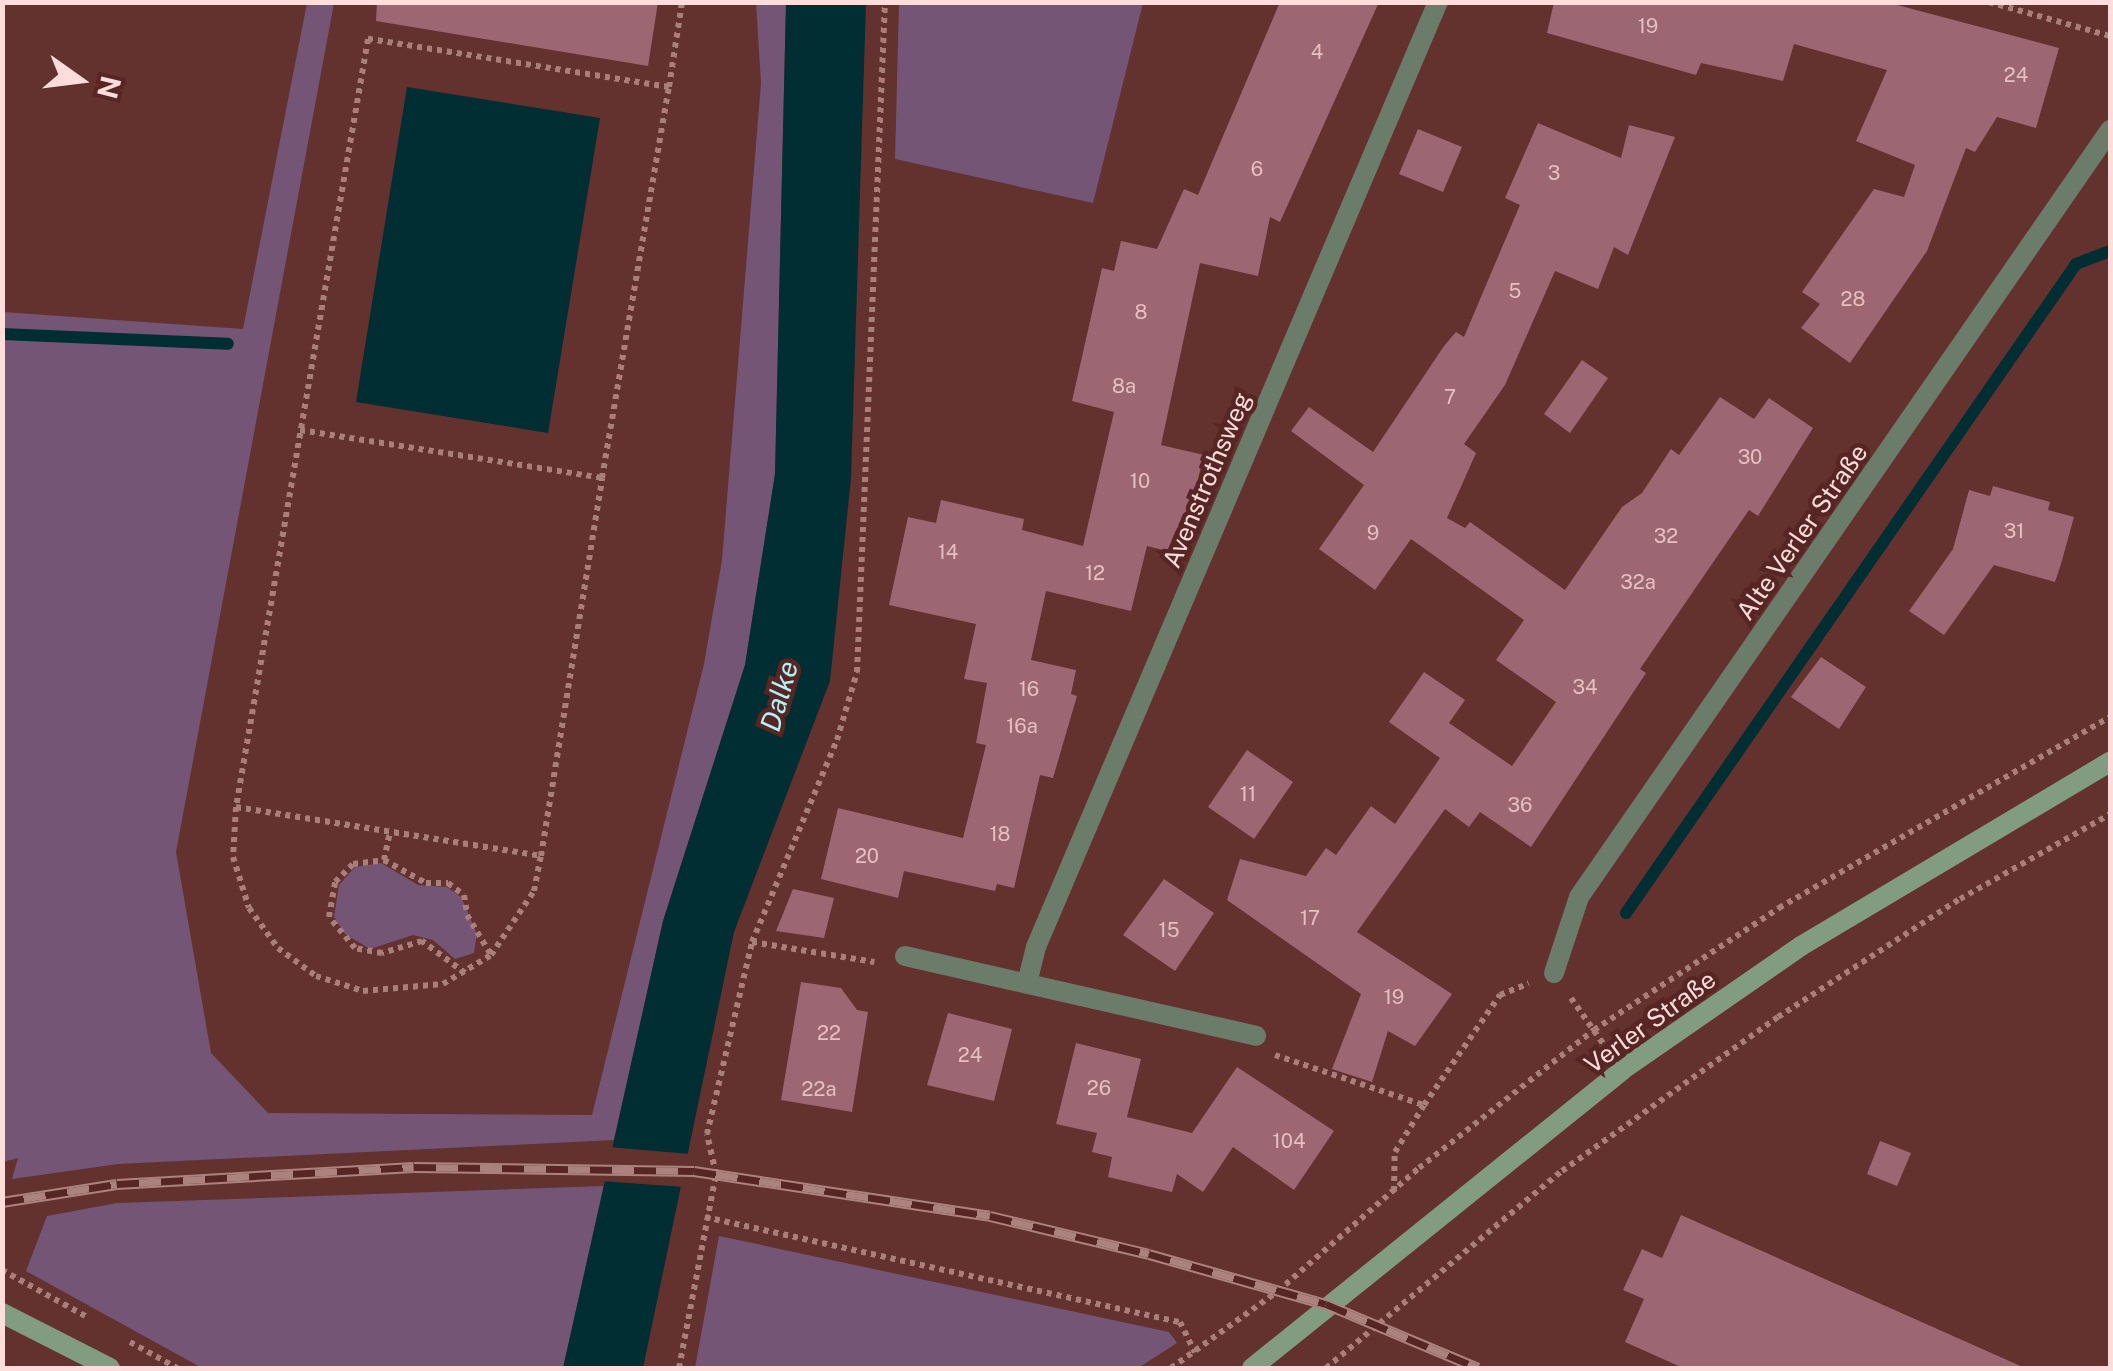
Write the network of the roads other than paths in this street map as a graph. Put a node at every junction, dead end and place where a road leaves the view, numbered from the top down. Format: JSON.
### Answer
{"nodes":[{"id":1,"x":1438,"y":2,"type":"edge"},
{"id":2,"x":2110,"y":130,"type":"edge"},
{"id":3,"x":2110,"y":762,"type":"edge"},
{"id":4,"x":905,"y":956,"type":"road end"},
{"id":5,"x":1554,"y":973,"type":"road end"},
{"id":6,"x":1028,"y":979,"type":"junction"},
{"id":7,"x":1256,"y":1036,"type":"road end"},
{"id":8,"x":2,"y":1313,"type":"edge"},
{"id":9,"x":110,"y":1368,"type":"edge"},
{"id":10,"x":1252,"y":1368,"type":"edge"}],
"edges":[{"from":1,"to":6,"type":"street","name":"Avenstrothsweg"},
{"from":2,"to":5,"type":"street","name":"Alte Verler Straße"},
{"from":3,"to":10,"type":"main road","name":"Verler Straße"},
{"from":4,"to":6,"type":"street"},
{"from":6,"to":7,"type":"street"},
{"from":8,"to":9,"type":"main road"}]}
